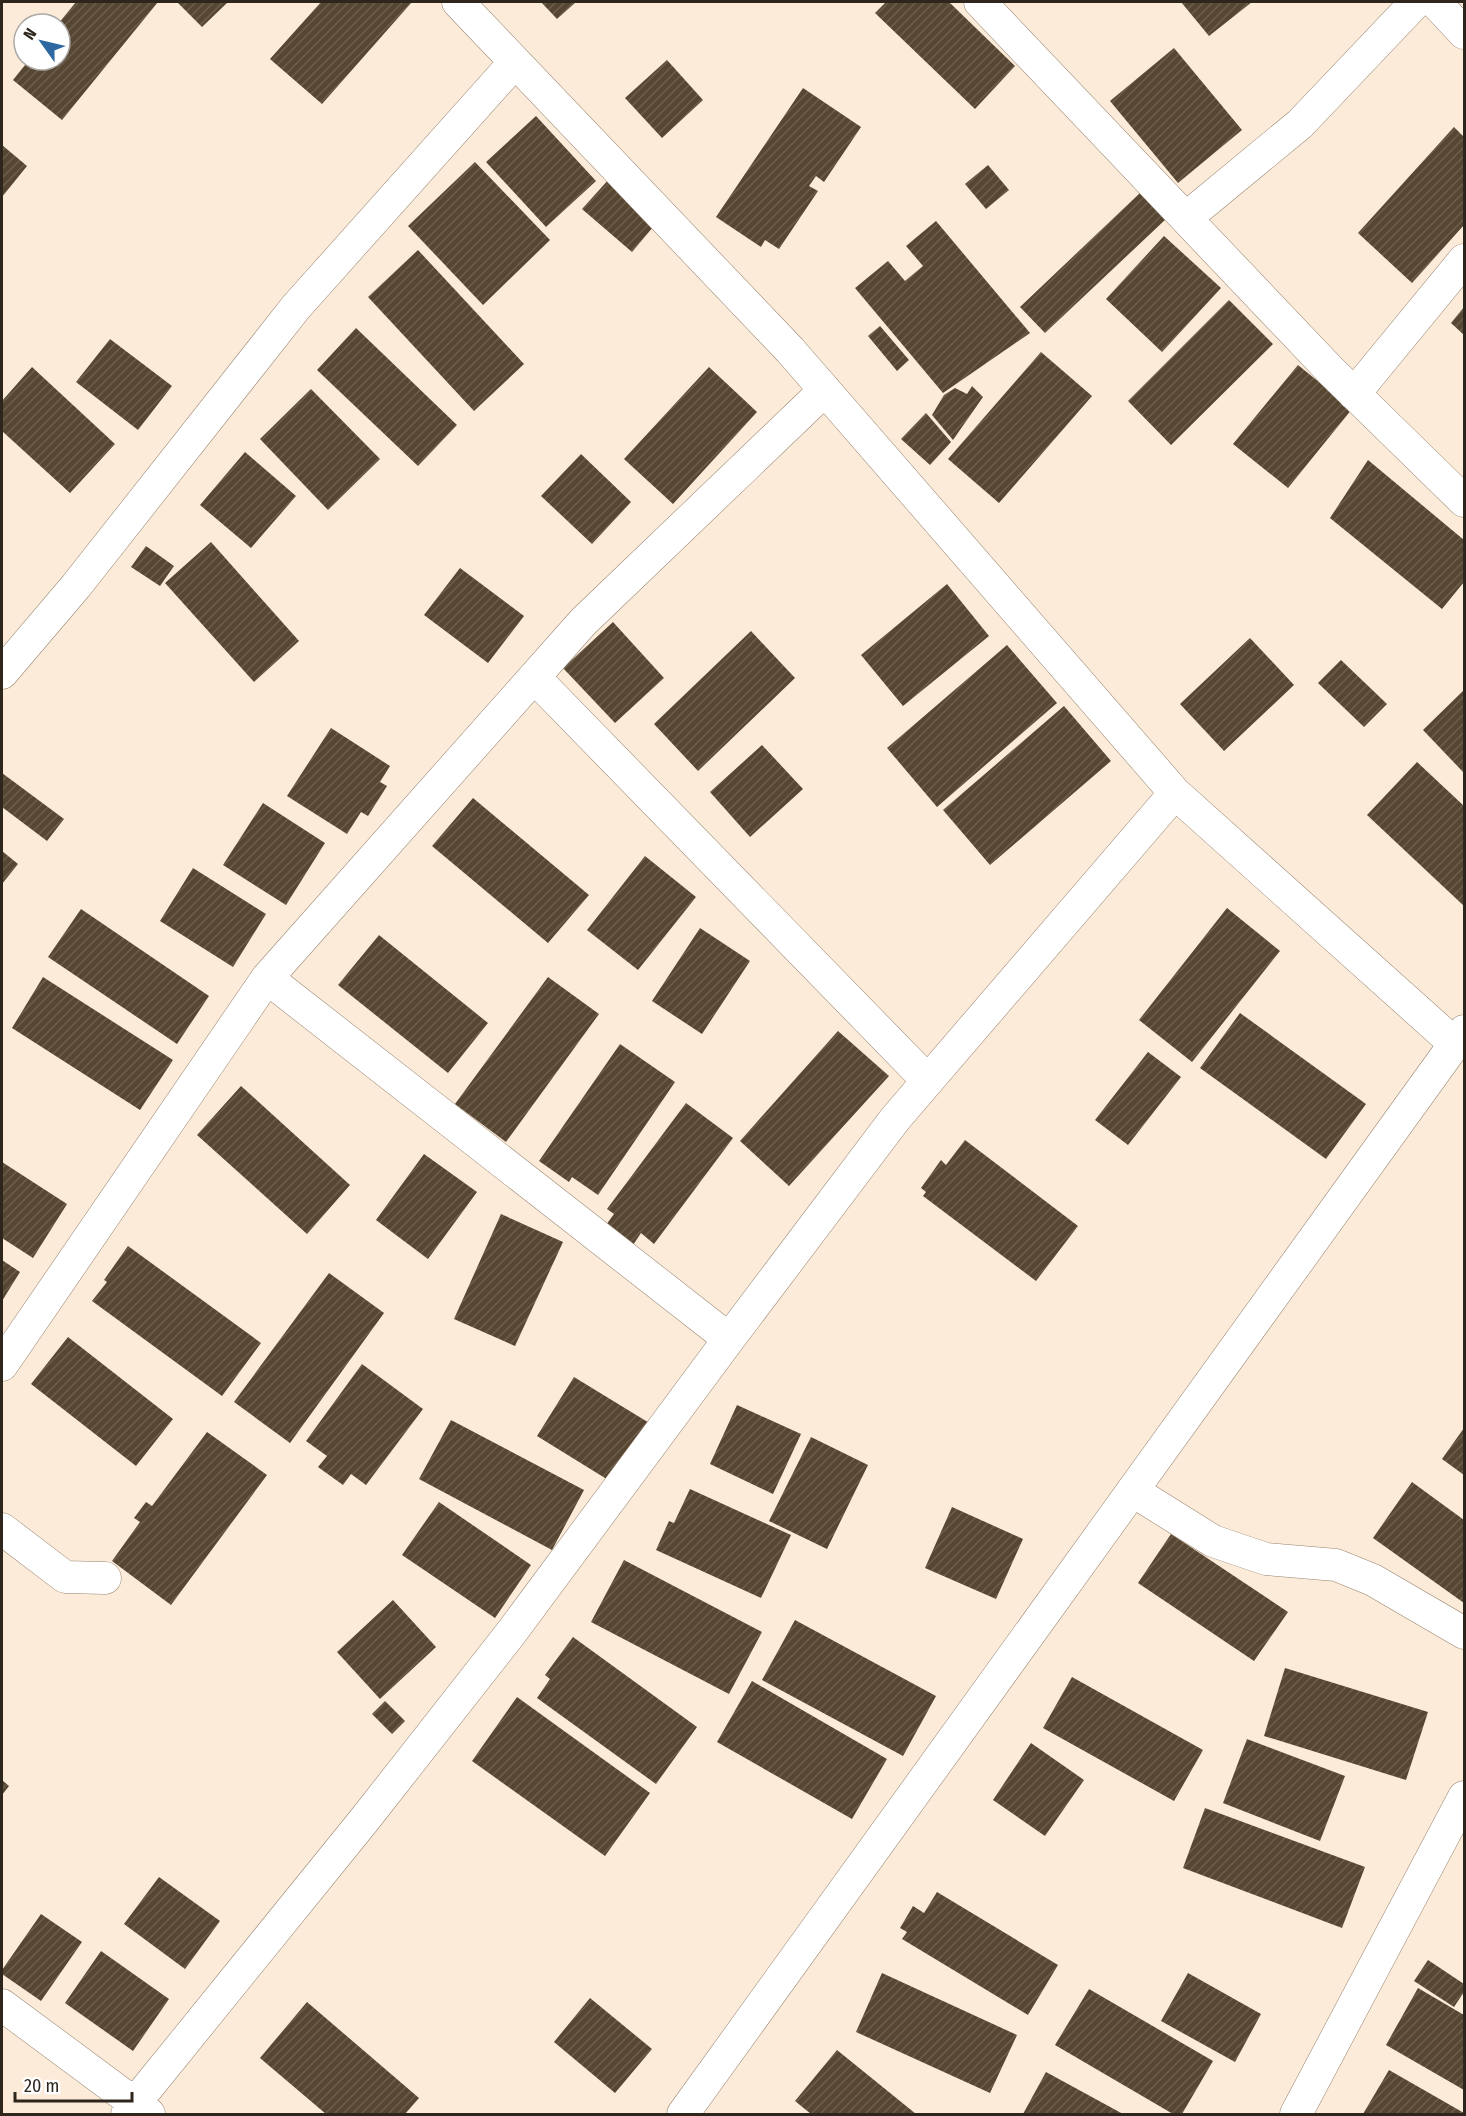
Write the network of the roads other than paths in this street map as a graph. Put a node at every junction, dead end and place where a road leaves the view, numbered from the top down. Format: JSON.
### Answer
{"nodes":[{"id":1,"x":458,"y":2,"type":"edge"},
{"id":2,"x":980,"y":2,"type":"edge"},
{"id":3,"x":1416,"y":2,"type":"edge"},
{"id":4,"x":1435,"y":2,"type":"edge"},
{"id":5,"x":1464,"y":33,"type":"edge"},
{"id":6,"x":515,"y":62,"type":"junction"},
{"id":7,"x":1186,"y":218,"type":"junction"},
{"id":8,"x":1464,"y":260,"type":"edge"},
{"id":9,"x":825,"y":390,"type":"junction"},
{"id":10,"x":1354,"y":394,"type":"junction"},
{"id":11,"x":1464,"y":501,"type":"edge"},
{"id":12,"x":2,"y":673,"type":"edge"},
{"id":13,"x":534,"y":677,"type":"junction"},
{"id":14,"x":1175,"y":793,"type":"junction"},
{"id":15,"x":267,"y":978,"type":"junction"},
{"id":16,"x":1460,"y":1037,"type":"edge"},
{"id":17,"x":928,"y":1080,"type":"junction"},
{"id":18,"x":729,"y":1339,"type":"junction"},
{"id":19,"x":2,"y":1365,"type":"edge"},
{"id":20,"x":1133,"y":1491,"type":"junction"},
{"id":21,"x":2,"y":1528,"type":"edge"},
{"id":22,"x":105,"y":1578,"type":"dead end"},
{"id":23,"x":1464,"y":1633,"type":"edge"},
{"id":24,"x":1464,"y":1797,"type":"edge"},
{"id":25,"x":2,"y":2006,"type":"edge"},
{"id":26,"x":137,"y":2111,"type":"edge"},
{"id":27,"x":683,"y":2115,"type":"edge"},
{"id":28,"x":1296,"y":2115,"type":"edge"}],
"edges":[{"from":1,"to":6,"type":"street"},
{"from":2,"to":7,"type":"street"},
{"from":3,"to":7,"type":"street"},
{"from":4,"to":5,"type":"street"},
{"from":6,"to":9,"type":"street"},
{"from":6,"to":12,"type":"street"},
{"from":7,"to":10,"type":"street"},
{"from":8,"to":10,"type":"street"},
{"from":9,"to":13,"type":"street"},
{"from":9,"to":14,"type":"street"},
{"from":10,"to":11,"type":"street"},
{"from":13,"to":15,"type":"street"},
{"from":13,"to":17,"type":"street"},
{"from":14,"to":16,"type":"street"},
{"from":14,"to":17,"type":"street"},
{"from":15,"to":18,"type":"street"},
{"from":15,"to":19,"type":"street"},
{"from":16,"to":20,"type":"street"},
{"from":17,"to":18,"type":"street"},
{"from":18,"to":26,"type":"street"},
{"from":20,"to":23,"type":"street"},
{"from":20,"to":27,"type":"street"},
{"from":21,"to":22,"type":"street"},
{"from":24,"to":28,"type":"street"},
{"from":25,"to":26,"type":"street"}]}
